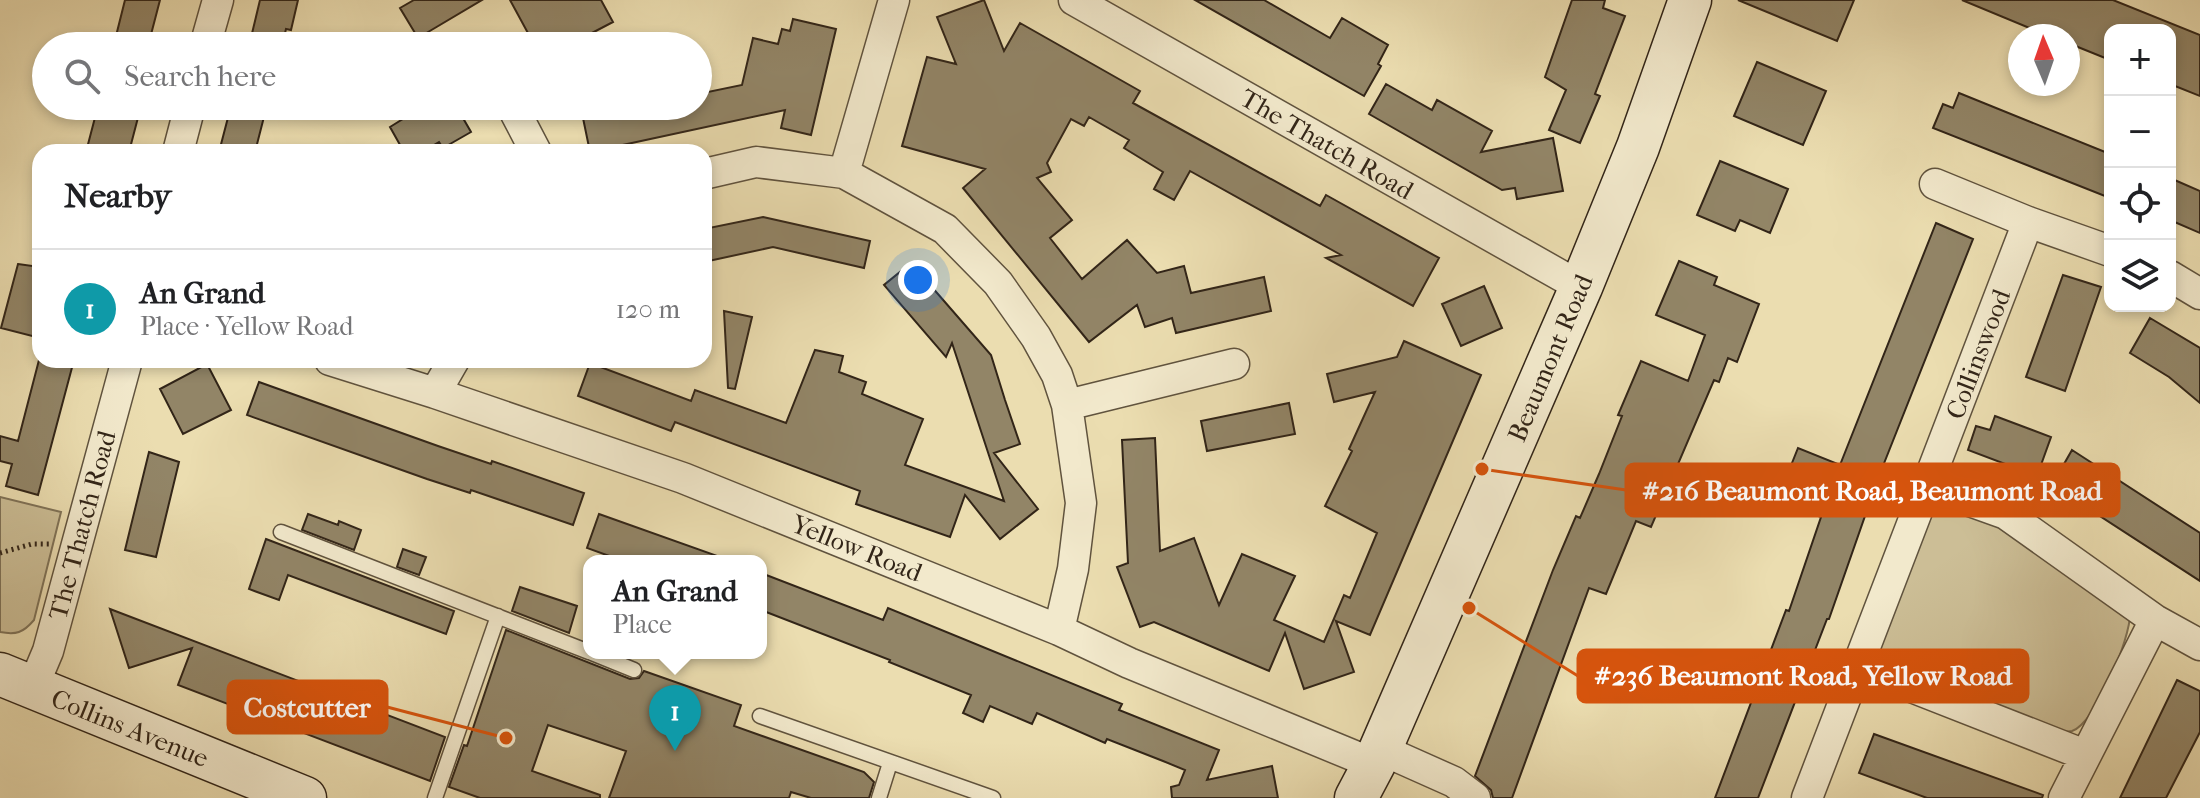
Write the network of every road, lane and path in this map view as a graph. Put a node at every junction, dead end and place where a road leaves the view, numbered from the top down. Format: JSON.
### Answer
{"nodes":[{"id":1,"x":218,"y":0,"type":"edge"},
{"id":2,"x":894,"y":0,"type":"edge"},
{"id":3,"x":1074,"y":0,"type":"edge"},
{"id":4,"x":1690,"y":0,"type":"edge"},
{"id":5,"x":209,"y":32,"type":"edge"},
{"id":6,"x":186,"y":120,"type":"edge"},
{"id":7,"x":519,"y":120,"type":"edge"},
{"id":8,"x":180,"y":144,"type":"edge"},
{"id":9,"x":532,"y":144,"type":"edge"},
{"id":10,"x":712,"y":172,"type":"edge"},
{"id":11,"x":844,"y":173,"type":"junction"},
{"id":12,"x":1935,"y":184,"type":"dead end"},
{"id":13,"x":2028,"y":222,"type":"junction"},
{"id":14,"x":2104,"y":249,"type":"edge"},
{"id":15,"x":2176,"y":280,"type":"edge"},
{"id":16,"x":1581,"y":287,"type":"junction"},
{"id":17,"x":2200,"y":294,"type":"edge"},
{"id":18,"x":1234,"y":364,"type":"dead end"},
{"id":19,"x":125,"y":368,"type":"edge"},
{"id":20,"x":355,"y":368,"type":"edge"},
{"id":21,"x":449,"y":368,"type":"edge"},
{"id":22,"x":435,"y":393,"type":"junction"},
{"id":23,"x":1067,"y":405,"type":"junction"},
{"id":24,"x":1928,"y":486,"type":"junction"},
{"id":25,"x":281,"y":532,"type":"dead end"},
{"id":26,"x":59,"y":544,"type":"dead end"},
{"id":27,"x":0,"y":553,"type":"edge"},
{"id":28,"x":498,"y":616,"type":"junction"},
{"id":29,"x":2155,"y":620,"type":"junction"},
{"id":30,"x":1059,"y":630,"type":"junction"},
{"id":31,"x":2200,"y":645,"type":"edge"},
{"id":32,"x":583,"y":649,"type":"edge"},
{"id":33,"x":607,"y":659,"type":"edge"},
{"id":34,"x":1858,"y":666,"type":"junction"},
{"id":35,"x":634,"y":670,"type":"dead end"},
{"id":36,"x":16,"y":682,"type":"edge"},
{"id":37,"x":760,"y":716,"type":"dead end"},
{"id":38,"x":2085,"y":755,"type":"junction"},
{"id":39,"x":890,"y":763,"type":"junction"},
{"id":40,"x":1370,"y":770,"type":"edge"},
{"id":41,"x":305,"y":798,"type":"edge"},
{"id":42,"x":435,"y":798,"type":"edge"},
{"id":43,"x":879,"y":798,"type":"edge"},
{"id":44,"x":993,"y":798,"type":"edge"},
{"id":45,"x":1475,"y":798,"type":"edge"},
{"id":46,"x":1807,"y":798,"type":"edge"},
{"id":47,"x":2064,"y":798,"type":"edge"}],
"edges":[{"from":1,"to":5,"type":"street"},
{"from":2,"to":11,"type":"street"},
{"from":3,"to":16,"type":"street","name":"The Thatch Road"},
{"from":4,"to":16,"type":"street","name":"Beaumont Road"},
{"from":6,"to":8,"type":"street"},
{"from":7,"to":9,"type":"street"},
{"from":10,"to":11,"type":"street"},
{"from":11,"to":23,"type":"street"},
{"from":12,"to":13,"type":"street"},
{"from":13,"to":14,"type":"street"},
{"from":13,"to":24,"type":"street","name":"Collinswood"},
{"from":15,"to":17,"type":"street"},
{"from":16,"to":40,"type":"street","name":"Beaumont Road"},
{"from":18,"to":23,"type":"street"},
{"from":19,"to":36,"type":"street","name":"The Thatch Road"},
{"from":20,"to":22,"type":"street","name":"Yellow Road"},
{"from":21,"to":22,"type":"street"},
{"from":22,"to":30,"type":"street","name":"Yellow Road"},
{"from":23,"to":30,"type":"street"},
{"from":24,"to":29,"type":"street"},
{"from":24,"to":34,"type":"street","name":"Collinswood"},
{"from":25,"to":28,"type":"lane"},
{"from":26,"to":27,"type":"path"},
{"from":28,"to":32,"type":"lane"},
{"from":28,"to":42,"type":"lane"},
{"from":29,"to":31,"type":"street"},
{"from":29,"to":38,"type":"street"},
{"from":30,"to":40,"type":"street","name":"Yellow Road"},
{"from":33,"to":35,"type":"lane"},
{"from":34,"to":38,"type":"street"},
{"from":34,"to":46,"type":"street","name":"Collinswood"},
{"from":36,"to":41,"type":"street","name":"Collins Avenue"},
{"from":37,"to":39,"type":"lane"},
{"from":38,"to":47,"type":"street"},
{"from":39,"to":43,"type":"lane"},
{"from":39,"to":44,"type":"lane"},
{"from":40,"to":45,"type":"street","name":"Yellow Road"}]}
